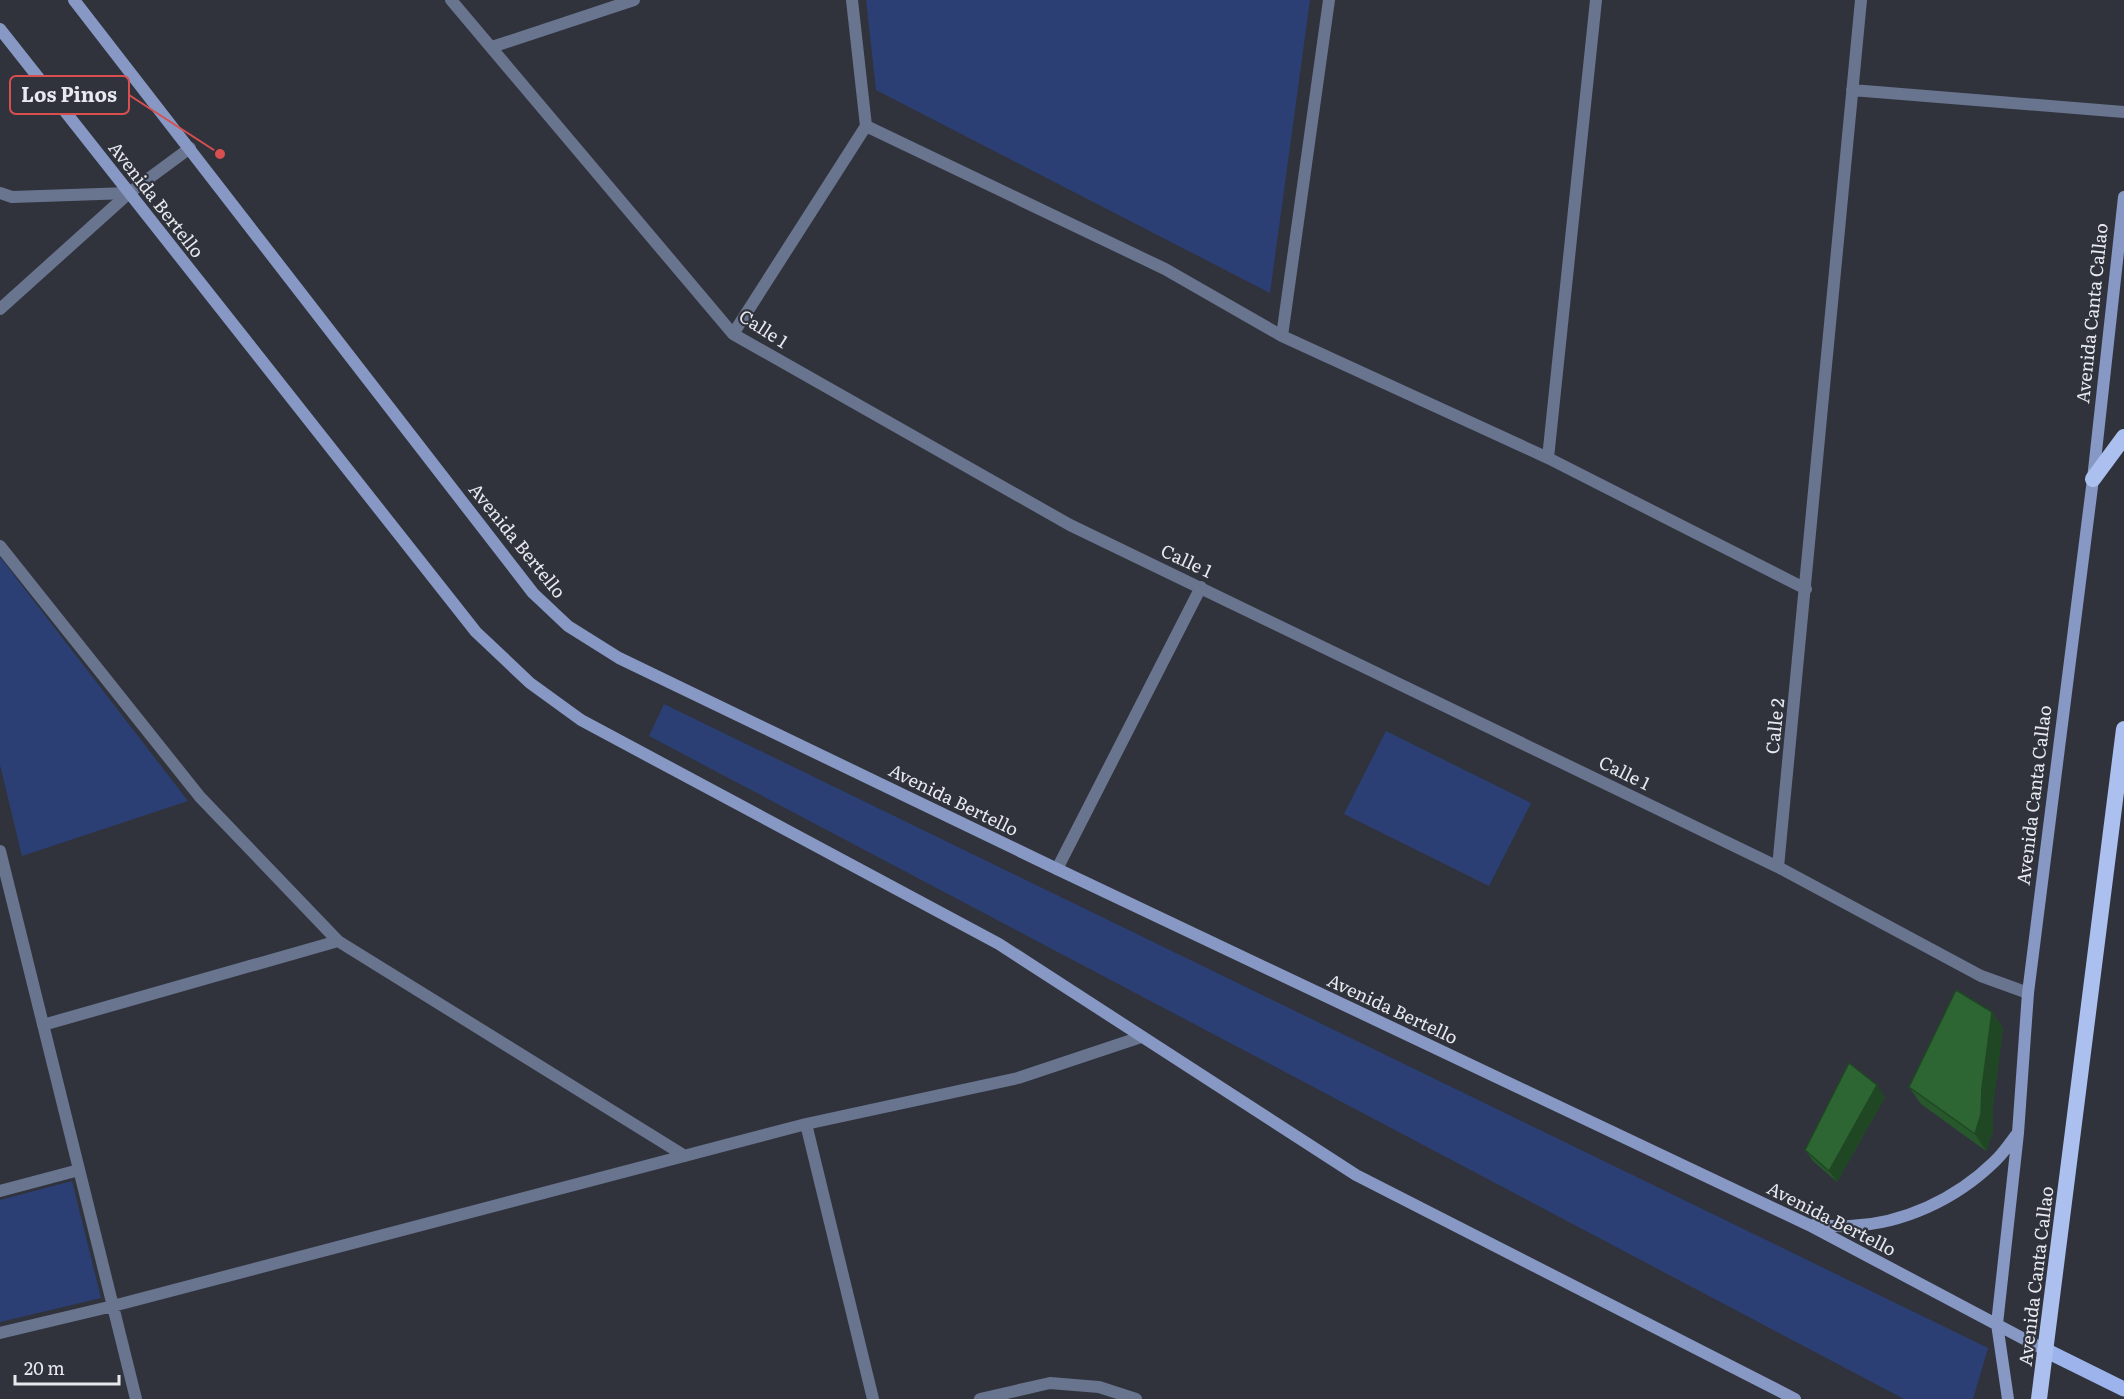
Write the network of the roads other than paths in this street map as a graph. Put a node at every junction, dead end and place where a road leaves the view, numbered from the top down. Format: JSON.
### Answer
{"nodes":[{"id":1,"x":74,"y":0,"type":"edge"},
{"id":2,"x":451,"y":0,"type":"edge"},
{"id":3,"x":634,"y":0,"type":"edge"},
{"id":4,"x":852,"y":0,"type":"edge"},
{"id":5,"x":1329,"y":0,"type":"edge"},
{"id":6,"x":1596,"y":0,"type":"edge"},
{"id":7,"x":1861,"y":0,"type":"edge"},
{"id":8,"x":0,"y":29,"type":"edge"},
{"id":9,"x":492,"y":47,"type":"junction"},
{"id":10,"x":1852,"y":90,"type":"junction"},
{"id":11,"x":2124,"y":112,"type":"edge"},
{"id":12,"x":866,"y":126,"type":"junction"},
{"id":13,"x":189,"y":148,"type":"junction"},
{"id":14,"x":0,"y":192,"type":"edge"},
{"id":15,"x":129,"y":193,"type":"junction"},
{"id":16,"x":2124,"y":197,"type":"edge"},
{"id":17,"x":0,"y":309,"type":"edge"},
{"id":18,"x":733,"y":334,"type":"junction"},
{"id":19,"x":1282,"y":336,"type":"junction"},
{"id":20,"x":2124,"y":437,"type":"edge"},
{"id":21,"x":1548,"y":458,"type":"junction"},
{"id":22,"x":2093,"y":479,"type":"junction"},
{"id":23,"x":0,"y":546,"type":"edge"},
{"id":24,"x":1201,"y":587,"type":"junction"},
{"id":25,"x":1806,"y":589,"type":"junction"},
{"id":26,"x":2124,"y":729,"type":"edge"},
{"id":27,"x":0,"y":850,"type":"edge"},
{"id":28,"x":2,"y":866,"type":"edge"},
{"id":29,"x":1778,"y":867,"type":"junction"},
{"id":30,"x":1057,"y":869,"type":"junction"},
{"id":31,"x":338,"y":941,"type":"junction"},
{"id":32,"x":2028,"y":993,"type":"junction"},
{"id":33,"x":43,"y":1025,"type":"junction"},
{"id":34,"x":1141,"y":1037,"type":"junction"},
{"id":35,"x":806,"y":1124,"type":"junction"},
{"id":36,"x":2018,"y":1133,"type":"junction"},
{"id":37,"x":685,"y":1156,"type":"junction"},
{"id":38,"x":80,"y":1170,"type":"junction"},
{"id":39,"x":0,"y":1191,"type":"edge"},
{"id":40,"x":1809,"y":1225,"type":"junction"},
{"id":41,"x":113,"y":1306,"type":"junction"},
{"id":42,"x":1997,"y":1324,"type":"junction"},
{"id":43,"x":0,"y":1333,"type":"edge"},
{"id":44,"x":2045,"y":1350,"type":"junction"},
{"id":45,"x":2124,"y":1389,"type":"edge"},
{"id":46,"x":136,"y":1399,"type":"edge"},
{"id":47,"x":873,"y":1399,"type":"edge"},
{"id":48,"x":980,"y":1399,"type":"edge"},
{"id":49,"x":1136,"y":1399,"type":"edge"},
{"id":50,"x":1795,"y":1399,"type":"edge"},
{"id":51,"x":2008,"y":1399,"type":"edge"},
{"id":52,"x":2039,"y":1399,"type":"edge"}],
"edges":[{"from":1,"to":13,"type":"main road","name":"Avenida Bertello"},
{"from":2,"to":9,"type":"street","name":"Calle 1"},
{"from":3,"to":9,"type":"street"},
{"from":4,"to":12,"type":"street"},
{"from":5,"to":19,"type":"street"},
{"from":6,"to":21,"type":"street"},
{"from":7,"to":10,"type":"street","name":"Calle 2"},
{"from":8,"to":15,"type":"main road","name":"Avenida Bertello"},
{"from":9,"to":18,"type":"street","name":"Calle 1"},
{"from":10,"to":11,"type":"street"},
{"from":10,"to":25,"type":"street","name":"Calle 2"},
{"from":12,"to":18,"type":"street"},
{"from":12,"to":19,"type":"street"},
{"from":13,"to":15,"type":"street"},
{"from":13,"to":30,"type":"main road","name":"Avenida Bertello"},
{"from":14,"to":15,"type":"street"},
{"from":15,"to":17,"type":"street"},
{"from":15,"to":34,"type":"main road","name":"Avenida Bertello"},
{"from":16,"to":22,"type":"main road","name":"Avenida Canta Callao"},
{"from":18,"to":24,"type":"street","name":"Calle 1"},
{"from":19,"to":21,"type":"street"},
{"from":20,"to":22,"type":"highway"},
{"from":21,"to":25,"type":"street"},
{"from":22,"to":32,"type":"main road","name":"Avenida Canta Callao"},
{"from":23,"to":31,"type":"street"},
{"from":24,"to":29,"type":"street","name":"Calle 1"},
{"from":24,"to":30,"type":"street"},
{"from":25,"to":29,"type":"street","name":"Calle 2"},
{"from":26,"to":44,"type":"highway","name":"Avenida Canta Callao"},
{"from":27,"to":28,"type":"street"},
{"from":28,"to":33,"type":"street"},
{"from":29,"to":32,"type":"street","name":"Calle 1"},
{"from":30,"to":40,"type":"main road","name":"Avenida Bertello"},
{"from":31,"to":33,"type":"street"},
{"from":31,"to":37,"type":"street"},
{"from":32,"to":36,"type":"main road","name":"Avenida Canta Callao"},
{"from":33,"to":38,"type":"street"},
{"from":34,"to":35,"type":"street"},
{"from":34,"to":50,"type":"main road","name":"Avenida Bertello"},
{"from":35,"to":37,"type":"street"},
{"from":35,"to":47,"type":"street"},
{"from":36,"to":40,"type":"main road"},
{"from":36,"to":42,"type":"main road","name":"Avenida Canta Callao"},
{"from":37,"to":41,"type":"street"},
{"from":38,"to":39,"type":"street"},
{"from":38,"to":41,"type":"street"},
{"from":40,"to":42,"type":"main road","name":"Avenida Bertello"},
{"from":41,"to":43,"type":"street"},
{"from":41,"to":46,"type":"street"},
{"from":42,"to":44,"type":"main road","name":"Avenida Bertello"},
{"from":42,"to":51,"type":"main road","name":"Avenida Canta Callao"},
{"from":44,"to":45,"type":"main road"},
{"from":44,"to":52,"type":"highway","name":"Avenida Canta Callao"},
{"from":48,"to":49,"type":"street"}]}
